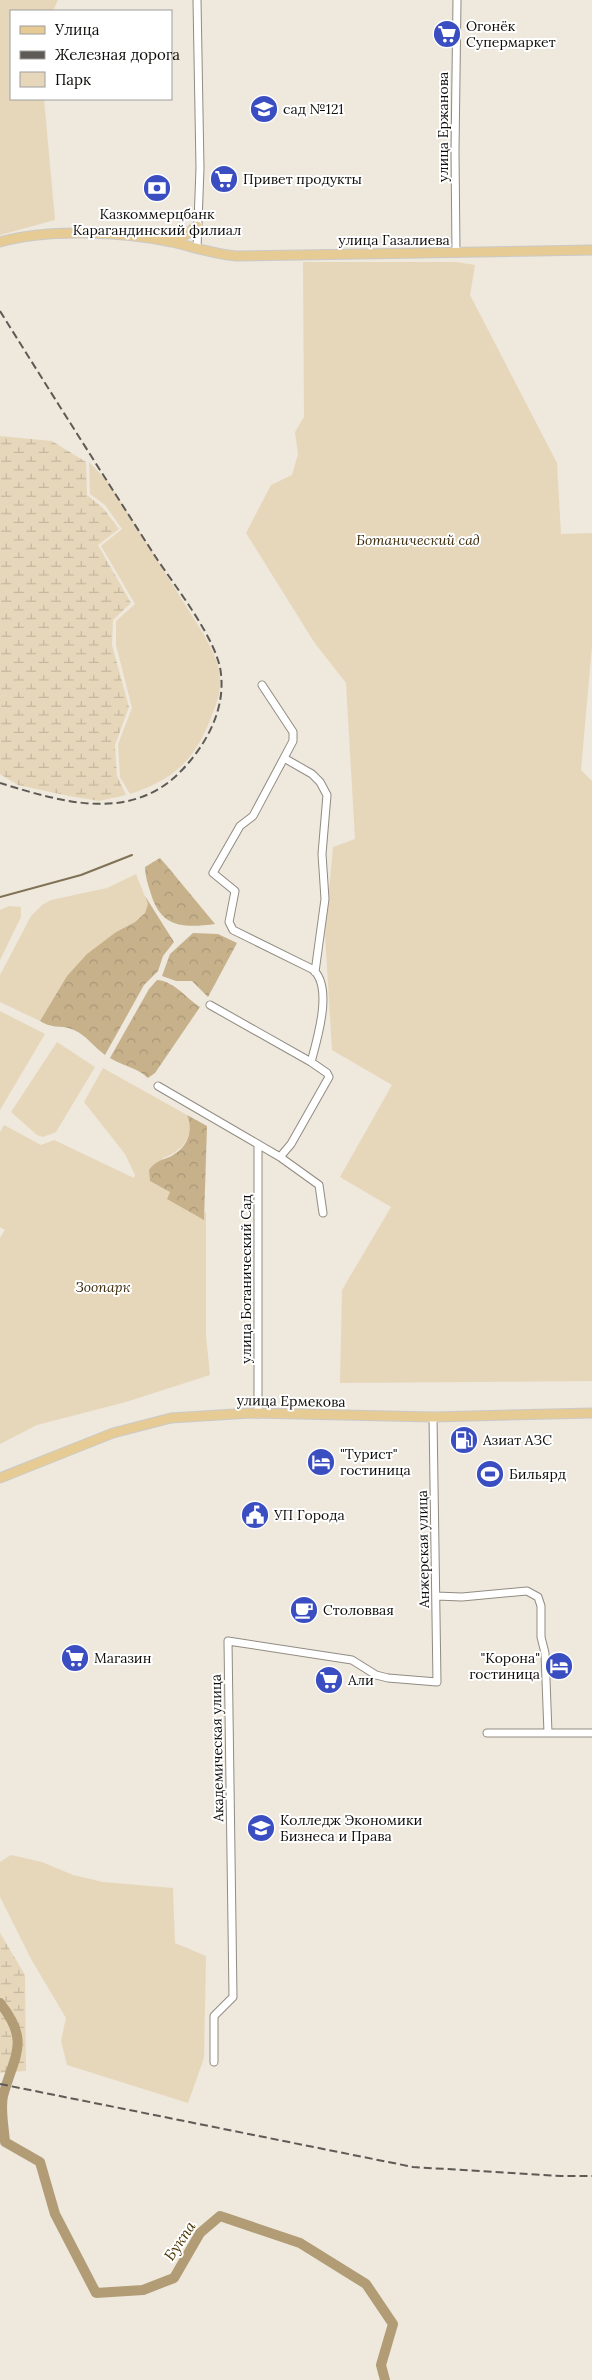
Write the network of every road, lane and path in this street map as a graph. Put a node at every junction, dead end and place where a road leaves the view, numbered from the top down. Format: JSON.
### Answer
{"nodes":[{"id":1,"x":197,"y":0,"type":"edge"},
{"id":2,"x":457,"y":0,"type":"edge"},
{"id":3,"x":198,"y":226,"type":"junction"},
{"id":4,"x":0,"y":242,"type":"edge"},
{"id":5,"x":171,"y":242,"type":"junction"},
{"id":6,"x":197,"y":249,"type":"junction"},
{"id":7,"x":592,"y":250,"type":"edge"},
{"id":8,"x":456,"y":253,"type":"junction"},
{"id":9,"x":262,"y":685,"type":"dead end"},
{"id":10,"x":284,"y":758,"type":"junction"},
{"id":11,"x":315,"y":972,"type":"junction"},
{"id":12,"x":210,"y":1005,"type":"dead end"},
{"id":13,"x":311,"y":1062,"type":"junction"},
{"id":14,"x":158,"y":1086,"type":"dead end"},
{"id":15,"x":258,"y":1144,"type":"junction"},
{"id":16,"x":280,"y":1158,"type":"junction"},
{"id":17,"x":323,"y":1213,"type":"dead end"},
{"id":18,"x":592,"y":1413,"type":"edge"},
{"id":19,"x":258,"y":1414,"type":"junction"},
{"id":20,"x":433,"y":1416,"type":"junction"},
{"id":21,"x":0,"y":1478,"type":"edge"},
{"id":22,"x":436,"y":1596,"type":"junction"},
{"id":23,"x":437,"y":1682,"type":"joint"},
{"id":24,"x":487,"y":1733,"type":"dead end"},
{"id":25,"x":548,"y":1733,"type":"junction"},
{"id":26,"x":592,"y":1733,"type":"edge"},
{"id":27,"x":214,"y":2062,"type":"dead end"}],
"edges":[{"from":1,"to":3,"type":"street"},
{"from":2,"to":8,"type":"street","name":"улица Ержанова"},
{"from":3,"to":5,"type":"main road"},
{"from":3,"to":6,"type":"street"},
{"from":4,"to":5,"type":"main road","name":"улица Газалиева"},
{"from":5,"to":6,"type":"main road","name":"улица Газалиева"},
{"from":6,"to":8,"type":"main road","name":"улица Газалиева"},
{"from":7,"to":8,"type":"main road","name":"улица Газалиева"},
{"from":9,"to":10,"type":"street"},
{"from":10,"to":11,"type":"street"},
{"from":10,"to":11,"type":"street"},
{"from":11,"to":13,"type":"street"},
{"from":12,"to":13,"type":"street"},
{"from":13,"to":16,"type":"street"},
{"from":14,"to":15,"type":"street"},
{"from":15,"to":16,"type":"street"},
{"from":15,"to":19,"type":"street","name":"улица Ботанический Сад"},
{"from":16,"to":17,"type":"street"},
{"from":18,"to":20,"type":"main road","name":"улица Ермекова"},
{"from":19,"to":20,"type":"main road","name":"улица Ермекова"},
{"from":19,"to":21,"type":"main road","name":"улица Ермекова"},
{"from":20,"to":22,"type":"street","name":"Анжерская улица"},
{"from":22,"to":23,"type":"street","name":"Анжерская улица"},
{"from":22,"to":25,"type":"street"},
{"from":23,"to":27,"type":"street","name":"Академическая улица"},
{"from":24,"to":25,"type":"street"},
{"from":25,"to":26,"type":"street"}]}
